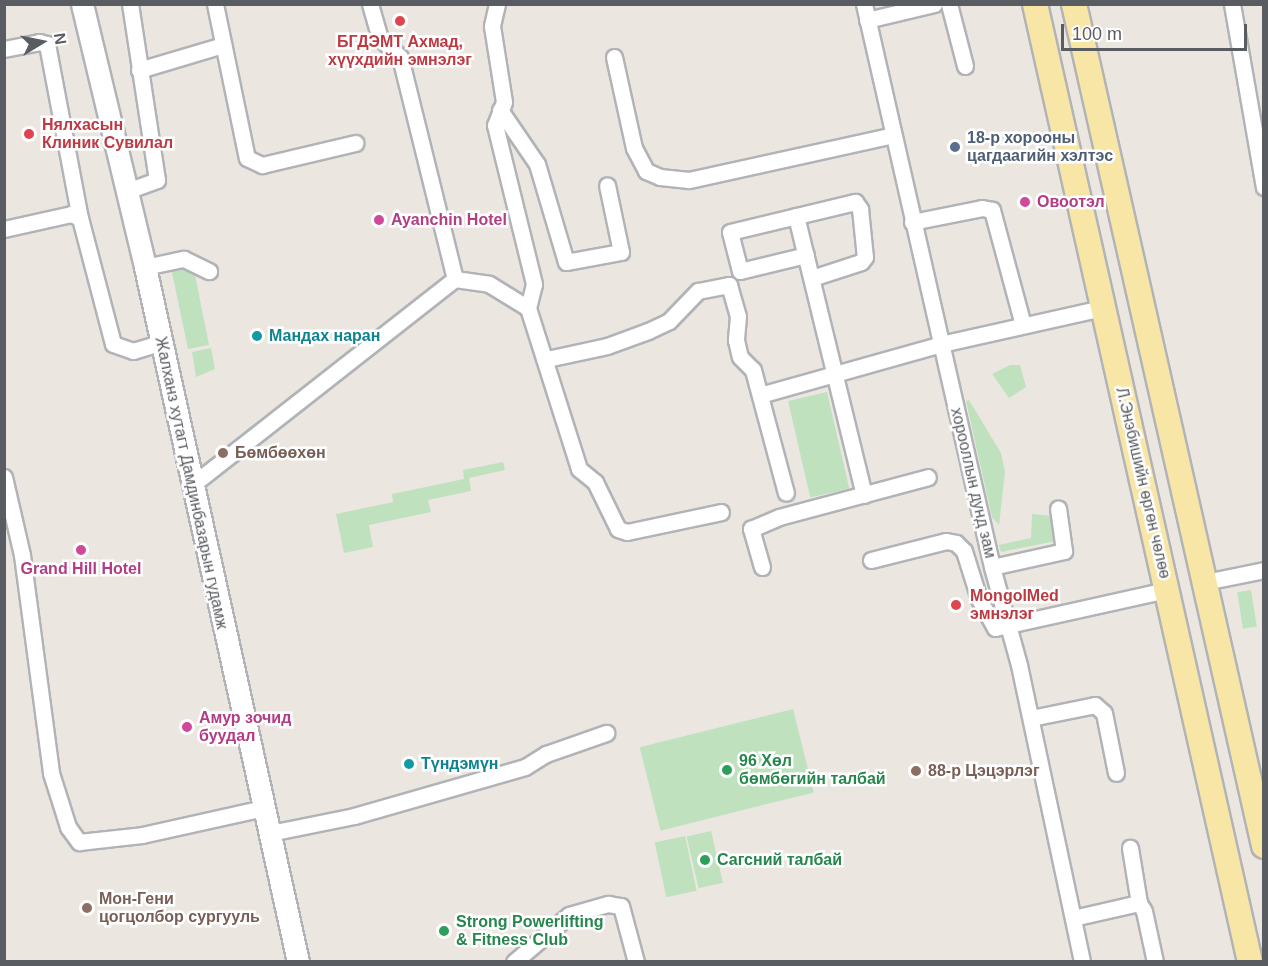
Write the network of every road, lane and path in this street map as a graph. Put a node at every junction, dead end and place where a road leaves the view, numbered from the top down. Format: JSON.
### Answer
{"nodes":[{"id":1,"x":82,"y":4,"type":"edge"},
{"id":2,"x":130,"y":4,"type":"edge"},
{"id":3,"x":215,"y":4,"type":"edge"},
{"id":4,"x":370,"y":4,"type":"edge"},
{"id":5,"x":497,"y":4,"type":"edge"},
{"id":6,"x":934,"y":4,"type":"edge"},
{"id":7,"x":949,"y":4,"type":"edge"},
{"id":8,"x":1035,"y":4,"type":"edge"},
{"id":9,"x":1232,"y":4,"type":"edge"},
{"id":10,"x":866,"y":12,"type":"edge"},
{"id":11,"x":1076,"y":16,"type":"edge"},
{"id":12,"x":1041,"y":29,"type":"junction"},
{"id":13,"x":223,"y":45,"type":"junction"},
{"id":14,"x":4,"y":49,"type":"edge"},
{"id":15,"x":614,"y":57,"type":"dead end"},
{"id":16,"x":965,"y":66,"type":"dead end"},
{"id":17,"x":139,"y":70,"type":"junction"},
{"id":18,"x":501,"y":110,"type":"junction"},
{"id":19,"x":893,"y":135,"type":"junction"},
{"id":20,"x":355,"y":143,"type":"dead end"},
{"id":21,"x":607,"y":185,"type":"dead end"},
{"id":22,"x":1263,"y":187,"type":"edge"},
{"id":23,"x":127,"y":191,"type":"junction"},
{"id":24,"x":796,"y":216,"type":"junction"},
{"id":25,"x":80,"y":218,"type":"junction"},
{"id":26,"x":912,"y":222,"type":"junction"},
{"id":27,"x":4,"y":229,"type":"edge"},
{"id":28,"x":806,"y":255,"type":"junction"},
{"id":29,"x":145,"y":267,"type":"junction"},
{"id":30,"x":210,"y":271,"type":"dead end"},
{"id":31,"x":812,"y":278,"type":"junction"},
{"id":32,"x":454,"y":279,"type":"junction"},
{"id":33,"x":528,"y":308,"type":"junction"},
{"id":34,"x":1102,"y":308,"type":"junction"},
{"id":35,"x":1023,"y":325,"type":"junction"},
{"id":36,"x":160,"y":343,"type":"junction"},
{"id":37,"x":941,"y":344,"type":"junction"},
{"id":38,"x":547,"y":359,"type":"junction"},
{"id":39,"x":835,"y":376,"type":"junction"},
{"id":40,"x":760,"y":395,"type":"junction"},
{"id":41,"x":4,"y":477,"type":"edge"},
{"id":42,"x":928,"y":477,"type":"dead end"},
{"id":43,"x":192,"y":485,"type":"junction"},
{"id":44,"x":786,"y":493,"type":"dead end"},
{"id":45,"x":864,"y":495,"type":"junction"},
{"id":46,"x":1058,"y":508,"type":"dead end"},
{"id":47,"x":721,"y":512,"type":"dead end"},
{"id":48,"x":871,"y":560,"type":"dead end"},
{"id":49,"x":762,"y":567,"type":"dead end"},
{"id":50,"x":992,"y":567,"type":"junction"},
{"id":51,"x":1263,"y":570,"type":"edge"},
{"id":52,"x":1205,"y":582,"type":"junction"},
{"id":53,"x":1167,"y":590,"type":"junction"},
{"id":54,"x":1007,"y":627,"type":"junction"},
{"id":55,"x":1031,"y":718,"type":"junction"},
{"id":56,"x":606,"y":733,"type":"dead end"},
{"id":57,"x":1116,"y":773,"type":"dead end"},
{"id":58,"x":264,"y":808,"type":"junction"},
{"id":59,"x":270,"y":833,"type":"junction"},
{"id":60,"x":1263,"y":844,"type":"edge"},
{"id":61,"x":1130,"y":848,"type":"dead end"},
{"id":62,"x":1227,"y":851,"type":"junction"},
{"id":63,"x":1139,"y":903,"type":"junction"},
{"id":64,"x":1073,"y":918,"type":"junction"},
{"id":65,"x":298,"y":962,"type":"edge"},
{"id":66,"x":514,"y":962,"type":"edge"},
{"id":67,"x":636,"y":962,"type":"edge"},
{"id":68,"x":1083,"y":962,"type":"edge"},
{"id":69,"x":1155,"y":962,"type":"edge"},
{"id":70,"x":1250,"y":962,"type":"edge"}],
"edges":[{"from":1,"to":23,"type":"main road","name":"Жалханз хутагт Дамдинбазарын гудамж"},
{"from":2,"to":17,"type":"street"},
{"from":3,"to":13,"type":"street"},
{"from":4,"to":32,"type":"street"},
{"from":5,"to":18,"type":"street"},
{"from":6,"to":10,"type":"street"},
{"from":7,"to":16,"type":"street"},
{"from":8,"to":12,"type":"main road","name":"Л.Энэбишийн өргөн чөлөө"},
{"from":9,"to":22,"type":"street"},
{"from":10,"to":19,"type":"street","name":"хорооллын дунд зам"},
{"from":11,"to":12,"type":"main road"},
{"from":11,"to":52,"type":"main road"},
{"from":12,"to":34,"type":"main road","name":"Л.Энэбишийн өргөн чөлөө"},
{"from":13,"to":17,"type":"street"},
{"from":13,"to":20,"type":"street"},
{"from":14,"to":25,"type":"street"},
{"from":15,"to":19,"type":"street"},
{"from":17,"to":23,"type":"street"},
{"from":18,"to":21,"type":"street"},
{"from":18,"to":33,"type":"street"},
{"from":19,"to":26,"type":"street","name":"хорооллын дунд зам"},
{"from":23,"to":29,"type":"main road","name":"Жалханз хутагт Дамдинбазарын гудамж"},
{"from":24,"to":28,"type":"street"},
{"from":24,"to":28,"type":"street"},
{"from":24,"to":31,"type":"street"},
{"from":25,"to":27,"type":"street"},
{"from":25,"to":36,"type":"street"},
{"from":26,"to":35,"type":"street"},
{"from":26,"to":37,"type":"street","name":"хорооллын дунд зам"},
{"from":28,"to":31,"type":"street"},
{"from":29,"to":30,"type":"street"},
{"from":29,"to":36,"type":"main road","name":"Жалханз хутагт Дамдинбазарын гудамж"},
{"from":31,"to":39,"type":"street"},
{"from":32,"to":33,"type":"street"},
{"from":32,"to":43,"type":"street"},
{"from":33,"to":38,"type":"street"},
{"from":34,"to":35,"type":"street"},
{"from":34,"to":53,"type":"main road","name":"Л.Энэбишийн өргөн чөлөө"},
{"from":35,"to":37,"type":"street"},
{"from":36,"to":43,"type":"main road","name":"Жалханз хутагт Дамдинбазарын гудамж"},
{"from":37,"to":39,"type":"street"},
{"from":37,"to":50,"type":"street","name":"хорооллын дунд зам"},
{"from":38,"to":40,"type":"street"},
{"from":38,"to":47,"type":"street"},
{"from":39,"to":40,"type":"street"},
{"from":39,"to":45,"type":"street"},
{"from":40,"to":44,"type":"street"},
{"from":41,"to":58,"type":"street"},
{"from":42,"to":45,"type":"street"},
{"from":43,"to":58,"type":"main road","name":"Жалханз хутагт Дамдинбазарын гудамж"},
{"from":45,"to":49,"type":"street"},
{"from":46,"to":50,"type":"street"},
{"from":48,"to":54,"type":"street"},
{"from":50,"to":54,"type":"street","name":"хорооллын дунд зам"},
{"from":51,"to":52,"type":"street"},
{"from":52,"to":60,"type":"main road"},
{"from":53,"to":54,"type":"street"},
{"from":53,"to":62,"type":"main road","name":"Л.Энэбишийн өргөн чөлөө"},
{"from":54,"to":55,"type":"street","name":"хорооллын дунд зам"},
{"from":55,"to":57,"type":"street"},
{"from":55,"to":64,"type":"street","name":"хорооллын дунд зам"},
{"from":56,"to":59,"type":"street"},
{"from":58,"to":59,"type":"main road","name":"Жалханз хутагт Дамдинбазарын гудамж"},
{"from":59,"to":65,"type":"main road","name":"Жалханз хутагт Дамдинбазарын гудамж"},
{"from":60,"to":62,"type":"main road"},
{"from":61,"to":63,"type":"street"},
{"from":62,"to":70,"type":"main road","name":"Л.Энэбишийн өргөн чөлөө"},
{"from":63,"to":64,"type":"street"},
{"from":63,"to":69,"type":"street"},
{"from":64,"to":68,"type":"street","name":"хорооллын дунд зам"},
{"from":66,"to":67,"type":"street"}]}
